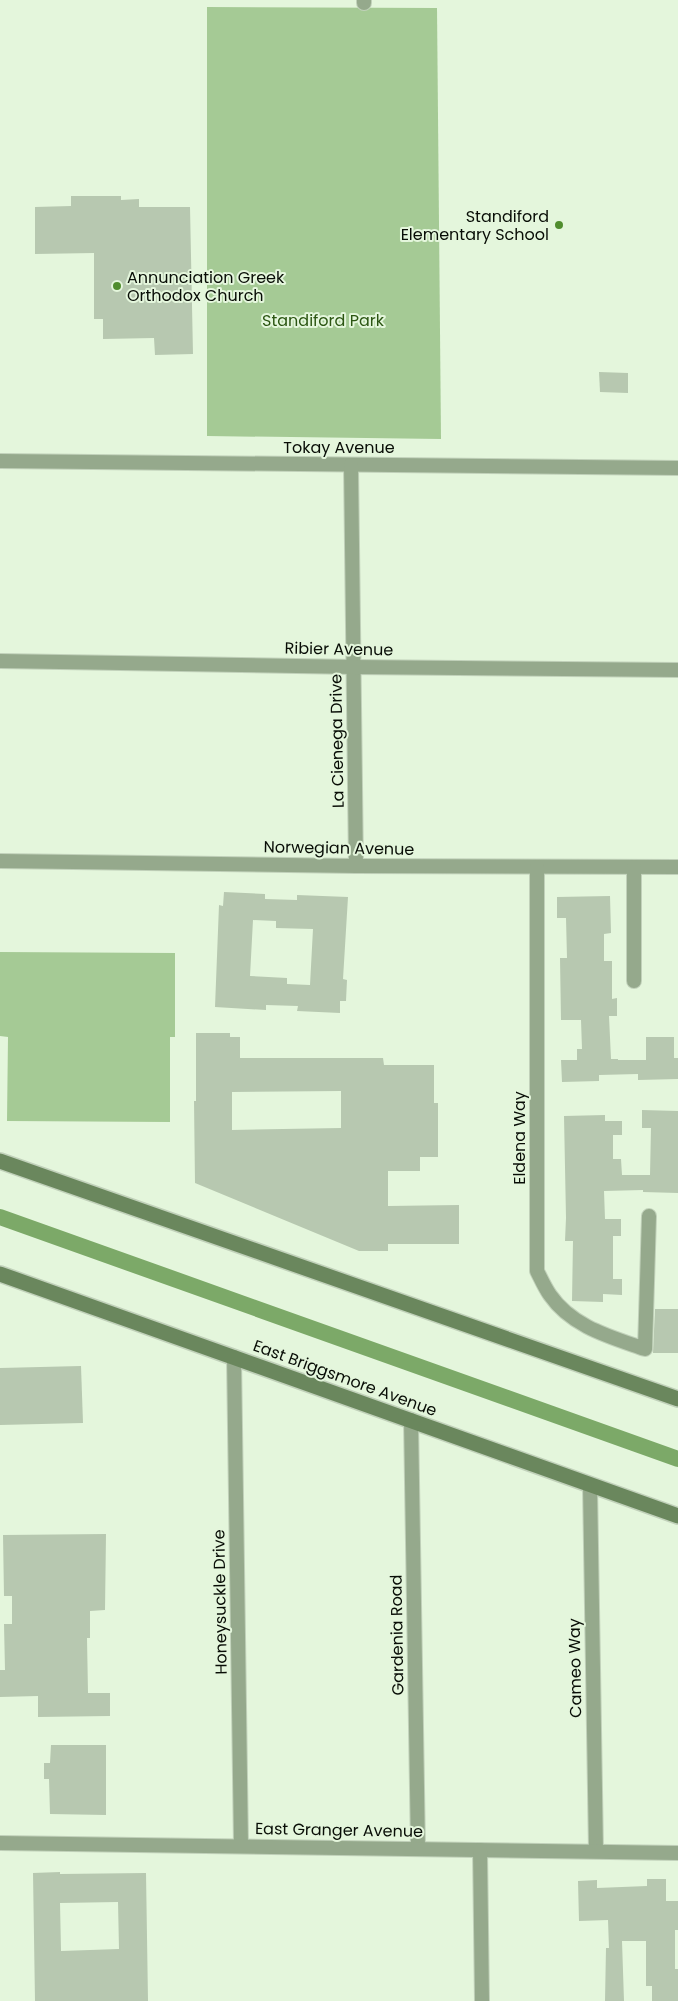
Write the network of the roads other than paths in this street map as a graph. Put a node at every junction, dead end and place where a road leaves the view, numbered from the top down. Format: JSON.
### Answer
{"nodes":[{"id":1,"x":0,"y":461,"type":"edge"},
{"id":2,"x":351,"y":465,"type":"junction"},
{"id":3,"x":678,"y":468,"type":"edge"},
{"id":4,"x":0,"y":661,"type":"edge"},
{"id":5,"x":354,"y":667,"type":"junction"},
{"id":6,"x":678,"y":670,"type":"edge"},
{"id":7,"x":0,"y":861,"type":"edge"},
{"id":8,"x":356,"y":866,"type":"junction"},
{"id":9,"x":537,"y":867,"type":"junction"},
{"id":10,"x":634,"y":867,"type":"junction"},
{"id":11,"x":678,"y":868,"type":"edge"},
{"id":12,"x":634,"y":981,"type":"dead end"},
{"id":13,"x":0,"y":1161,"type":"edge"},
{"id":14,"x":649,"y":1216,"type":"dead end"},
{"id":15,"x":0,"y":1274,"type":"edge"},
{"id":16,"x":234,"y":1357,"type":"junction"},
{"id":17,"x":678,"y":1399,"type":"edge"},
{"id":18,"x":411,"y":1420,"type":"junction"},
{"id":19,"x":590,"y":1485,"type":"junction"},
{"id":20,"x":678,"y":1516,"type":"edge"},
{"id":21,"x":0,"y":1843,"type":"edge"},
{"id":22,"x":241,"y":1846,"type":"junction"},
{"id":23,"x":418,"y":1849,"type":"junction"},
{"id":24,"x":480,"y":1850,"type":"junction"},
{"id":25,"x":596,"y":1851,"type":"junction"},
{"id":26,"x":678,"y":1853,"type":"edge"},
{"id":27,"x":482,"y":2001,"type":"edge"}],
"edges":[{"from":1,"to":2,"type":"street","name":"Tokay Avenue"},
{"from":2,"to":3,"type":"street","name":"Tokay Avenue"},
{"from":2,"to":5,"type":"street","name":"La Cienega Drive"},
{"from":4,"to":5,"type":"street","name":"Ribier Avenue"},
{"from":5,"to":6,"type":"street","name":"Ribier Avenue"},
{"from":5,"to":8,"type":"street","name":"La Cienega Drive"},
{"from":7,"to":8,"type":"street","name":"Norwegian Avenue"},
{"from":8,"to":9,"type":"street","name":"Norwegian Avenue"},
{"from":9,"to":10,"type":"street","name":"Norwegian Avenue"},
{"from":9,"to":14,"type":"street","name":"Eldena Way"},
{"from":10,"to":11,"type":"street","name":"Norwegian Avenue"},
{"from":10,"to":12,"type":"street"},
{"from":13,"to":17,"type":"main road"},
{"from":15,"to":16,"type":"main road","name":"East Briggsmore Avenue"},
{"from":16,"to":18,"type":"main road","name":"East Briggsmore Avenue"},
{"from":16,"to":22,"type":"street","name":"Honeysuckle Drive"},
{"from":18,"to":19,"type":"main road","name":"East Briggsmore Avenue"},
{"from":18,"to":23,"type":"street","name":"Gardenia Road"},
{"from":19,"to":20,"type":"main road","name":"East Briggsmore Avenue"},
{"from":19,"to":25,"type":"street","name":"Cameo Way"},
{"from":21,"to":22,"type":"street","name":"East Granger Avenue"},
{"from":22,"to":23,"type":"street","name":"East Granger Avenue"},
{"from":23,"to":24,"type":"street","name":"East Granger Avenue"},
{"from":24,"to":25,"type":"street","name":"East Granger Avenue"},
{"from":24,"to":27,"type":"street"},
{"from":25,"to":26,"type":"street","name":"East Granger Avenue"}]}
